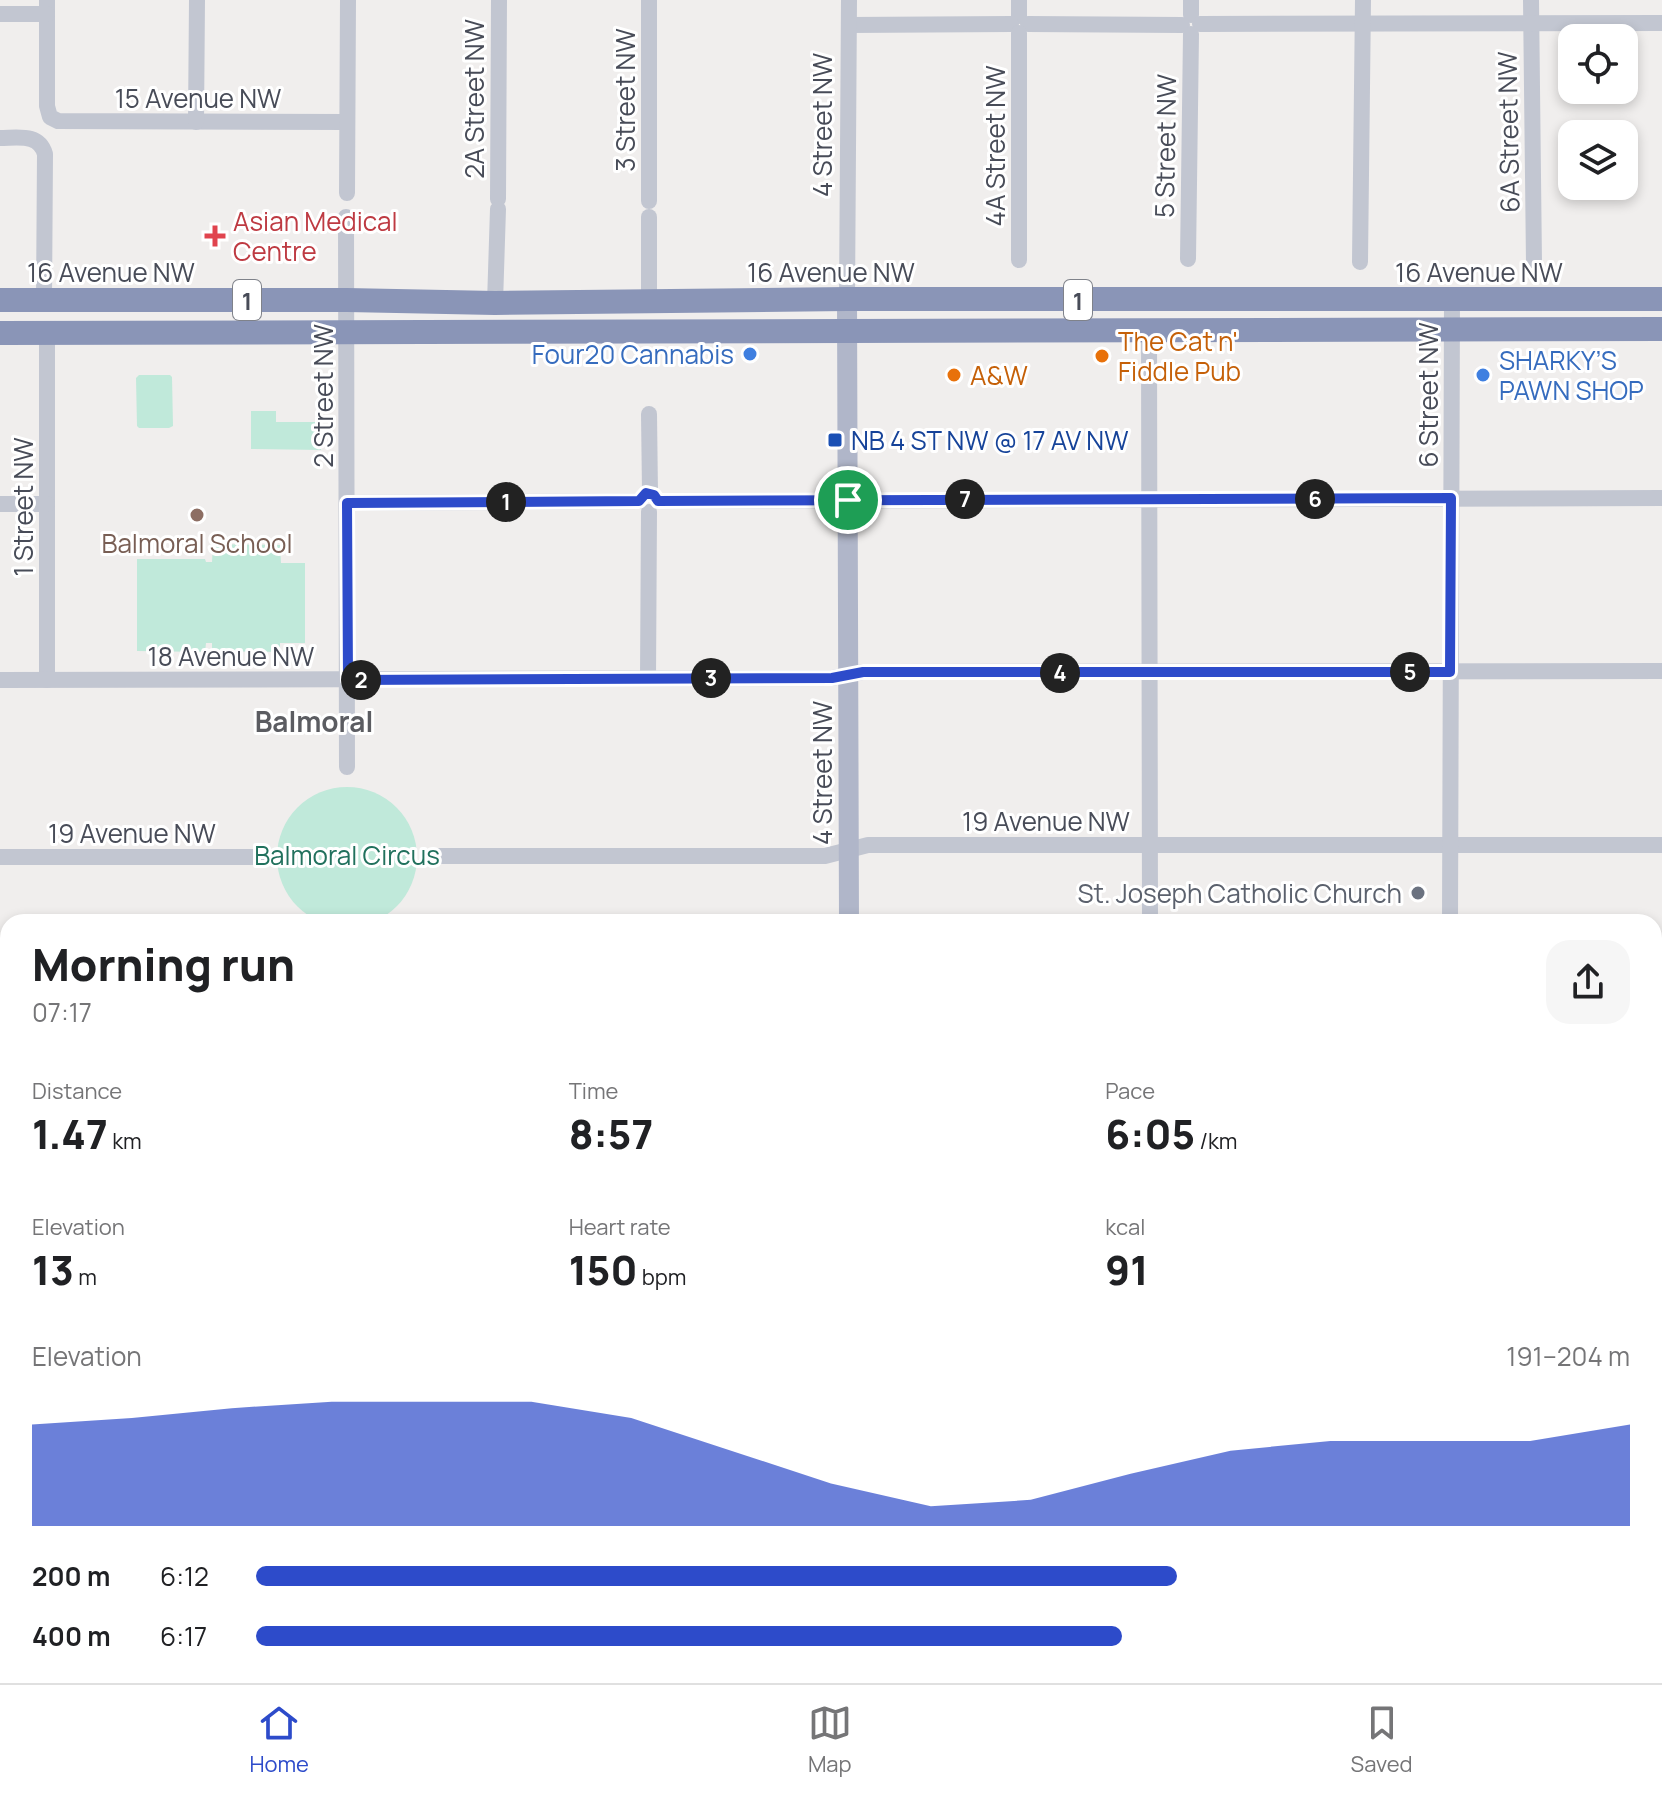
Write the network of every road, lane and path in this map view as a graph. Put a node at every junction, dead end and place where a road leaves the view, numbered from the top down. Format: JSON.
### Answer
{"nodes":[{"id":1,"x":197,"y":0,"type":"edge"},
{"id":2,"x":348,"y":0,"type":"edge"},
{"id":3,"x":499,"y":0,"type":"edge"},
{"id":4,"x":649,"y":0,"type":"edge"},
{"id":5,"x":849,"y":0,"type":"edge"},
{"id":6,"x":1363,"y":0,"type":"edge"},
{"id":7,"x":1531,"y":0,"type":"edge"},
{"id":8,"x":47,"y":7,"type":"edge"},
{"id":9,"x":0,"y":14,"type":"edge"},
{"id":10,"x":1019,"y":20,"type":"edge"},
{"id":11,"x":1191,"y":20,"type":"edge"},
{"id":12,"x":1531,"y":23,"type":"junction"},
{"id":13,"x":1662,"y":23,"type":"edge"},
{"id":14,"x":1363,"y":24,"type":"junction"},
{"id":15,"x":849,"y":25,"type":"junction"},
{"id":16,"x":196,"y":122,"type":"junction"},
{"id":17,"x":347,"y":122,"type":"junction"},
{"id":18,"x":0,"y":138,"type":"edge"},
{"id":19,"x":347,"y":193,"type":"dead end"},
{"id":20,"x":346,"y":217,"type":"dead end"},
{"id":21,"x":1188,"y":259,"type":"dead end"},
{"id":22,"x":1019,"y":260,"type":"dead end"},
{"id":23,"x":1360,"y":262,"type":"dead end"},
{"id":24,"x":1534,"y":264,"type":"dead end"},
{"id":25,"x":847,"y":299,"type":"junction"},
{"id":26,"x":1662,"y":299,"type":"edge"},
{"id":27,"x":0,"y":300,"type":"edge"},
{"id":28,"x":44,"y":300,"type":"junction"},
{"id":29,"x":347,"y":300,"type":"junction"},
{"id":30,"x":1452,"y":300,"type":"junction"},
{"id":31,"x":649,"y":301,"type":"junction"},
{"id":32,"x":495,"y":303,"type":"junction"},
{"id":33,"x":1662,"y":329,"type":"edge"},
{"id":34,"x":1452,"y":330,"type":"junction"},
{"id":35,"x":847,"y":331,"type":"junction"},
{"id":36,"x":1149,"y":331,"type":"junction"},
{"id":37,"x":347,"y":332,"type":"junction"},
{"id":38,"x":0,"y":333,"type":"edge"},
{"id":39,"x":47,"y":333,"type":"junction"},
{"id":40,"x":649,"y":414,"type":"dead end"},
{"id":41,"x":1451,"y":498,"type":"junction"},
{"id":42,"x":1662,"y":498,"type":"edge"},
{"id":43,"x":1150,"y":499,"type":"junction"},
{"id":44,"x":848,"y":500,"type":"junction"},
{"id":45,"x":649,"y":502,"type":"junction"},
{"id":46,"x":347,"y":503,"type":"junction"},
{"id":47,"x":0,"y":504,"type":"edge"},
{"id":48,"x":47,"y":504,"type":"junction"},
{"id":49,"x":1662,"y":671,"type":"edge"},
{"id":50,"x":1450,"y":672,"type":"junction"},
{"id":51,"x":1150,"y":673,"type":"junction"},
{"id":52,"x":848,"y":675,"type":"junction"},
{"id":53,"x":648,"y":678,"type":"junction"},
{"id":54,"x":0,"y":680,"type":"edge"},
{"id":55,"x":47,"y":680,"type":"junction"},
{"id":56,"x":348,"y":680,"type":"junction"},
{"id":57,"x":347,"y":767,"type":"dead end"},
{"id":58,"x":1450,"y":844,"type":"junction"},
{"id":59,"x":1662,"y":845,"type":"edge"},
{"id":60,"x":1150,"y":846,"type":"junction"},
{"id":61,"x":849,"y":849,"type":"junction"},
{"id":62,"x":432,"y":856,"type":"dead end"},
{"id":63,"x":0,"y":857,"type":"edge"},
{"id":64,"x":264,"y":857,"type":"dead end"},
{"id":65,"x":849,"y":914,"type":"edge"},
{"id":66,"x":1150,"y":914,"type":"edge"},
{"id":67,"x":1450,"y":914,"type":"edge"}],
"edges":[{"from":1,"to":16,"type":"street"},
{"from":2,"to":17,"type":"street"},
{"from":3,"to":32,"type":"street","name":"2A Street NW"},
{"from":4,"to":31,"type":"street","name":"3 Street NW"},
{"from":5,"to":15,"type":"street","name":"4 Street NW"},
{"from":6,"to":14,"type":"street"},
{"from":7,"to":12,"type":"street","name":"6A Street NW"},
{"from":8,"to":9,"type":"street"},
{"from":8,"to":16,"type":"street","name":"15 Avenue NW"},
{"from":10,"to":11,"type":"street"},
{"from":10,"to":15,"type":"street"},
{"from":10,"to":22,"type":"street","name":"4A Street NW"},
{"from":11,"to":14,"type":"street"},
{"from":11,"to":21,"type":"street","name":"5 Street NW"},
{"from":12,"to":13,"type":"street"},
{"from":12,"to":14,"type":"street"},
{"from":12,"to":24,"type":"street","name":"6A Street NW"},
{"from":14,"to":23,"type":"street"},
{"from":15,"to":25,"type":"street","name":"4 Street NW"},
{"from":16,"to":17,"type":"street","name":"15 Avenue NW"},
{"from":17,"to":19,"type":"street"},
{"from":18,"to":28,"type":"street"},
{"from":20,"to":29,"type":"street","name":"2 Street NW"},
{"from":25,"to":30,"type":"highway","name":"16 Avenue NW","number":"1"},
{"from":25,"to":31,"type":"highway","name":"16 Avenue NW","number":"1"},
{"from":25,"to":35,"type":"main road","name":"4 Street NW"},
{"from":26,"to":30,"type":"highway","name":"16 Avenue NW","number":"1"},
{"from":27,"to":28,"type":"highway","name":"16 Avenue NW","number":"1"},
{"from":28,"to":29,"type":"highway","name":"16 Avenue NW","number":"1"},
{"from":29,"to":32,"type":"highway","name":"16 Avenue NW","number":"1"},
{"from":29,"to":37,"type":"street","name":"2 Street NW"},
{"from":30,"to":34,"type":"street","name":"6 Street NW"},
{"from":31,"to":32,"type":"highway","name":"16 Avenue NW","number":"1"},
{"from":33,"to":34,"type":"highway","number":"1"},
{"from":34,"to":36,"type":"highway","number":"1"},
{"from":34,"to":41,"type":"street","name":"6 Street NW"},
{"from":35,"to":36,"type":"highway","number":"1"},
{"from":35,"to":37,"type":"highway","number":"1"},
{"from":35,"to":44,"type":"main road","name":"4 Street NW"},
{"from":36,"to":43,"type":"street"},
{"from":37,"to":39,"type":"highway","number":"1"},
{"from":37,"to":46,"type":"street","name":"2 Street NW"},
{"from":38,"to":39,"type":"highway","number":"1"},
{"from":39,"to":48,"type":"street","name":"1 Street NW"},
{"from":40,"to":45,"type":"street"},
{"from":41,"to":42,"type":"street"},
{"from":41,"to":43,"type":"street"},
{"from":41,"to":50,"type":"street","name":"6 Street NW"},
{"from":43,"to":44,"type":"street"},
{"from":43,"to":51,"type":"street"},
{"from":44,"to":45,"type":"street"},
{"from":44,"to":52,"type":"main road","name":"4 Street NW"},
{"from":45,"to":46,"type":"street"},
{"from":45,"to":53,"type":"street"},
{"from":46,"to":56,"type":"street","name":"2 Street NW"},
{"from":47,"to":48,"type":"street"},
{"from":48,"to":55,"type":"street","name":"1 Street NW"},
{"from":49,"to":50,"type":"street","name":"18 Avenue NW"},
{"from":50,"to":51,"type":"street","name":"18 Avenue NW"},
{"from":50,"to":58,"type":"street","name":"6 Street NW"},
{"from":51,"to":52,"type":"street","name":"18 Avenue NW"},
{"from":51,"to":60,"type":"street"},
{"from":52,"to":53,"type":"street","name":"18 Avenue NW"},
{"from":52,"to":61,"type":"main road","name":"4 Street NW"},
{"from":53,"to":56,"type":"street","name":"18 Avenue NW"},
{"from":54,"to":55,"type":"street","name":"18 Avenue NW"},
{"from":55,"to":56,"type":"street","name":"18 Avenue NW"},
{"from":56,"to":57,"type":"street","name":"2 Street NW"},
{"from":58,"to":59,"type":"street","name":"19 Avenue NW"},
{"from":58,"to":60,"type":"street","name":"19 Avenue NW"},
{"from":58,"to":67,"type":"street","name":"6 Street NW"},
{"from":60,"to":61,"type":"street","name":"19 Avenue NW"},
{"from":60,"to":66,"type":"street"},
{"from":61,"to":62,"type":"street","name":"19 Avenue NW"},
{"from":61,"to":65,"type":"main road","name":"4 Street NW"},
{"from":63,"to":64,"type":"street","name":"19 Avenue NW"}]}
